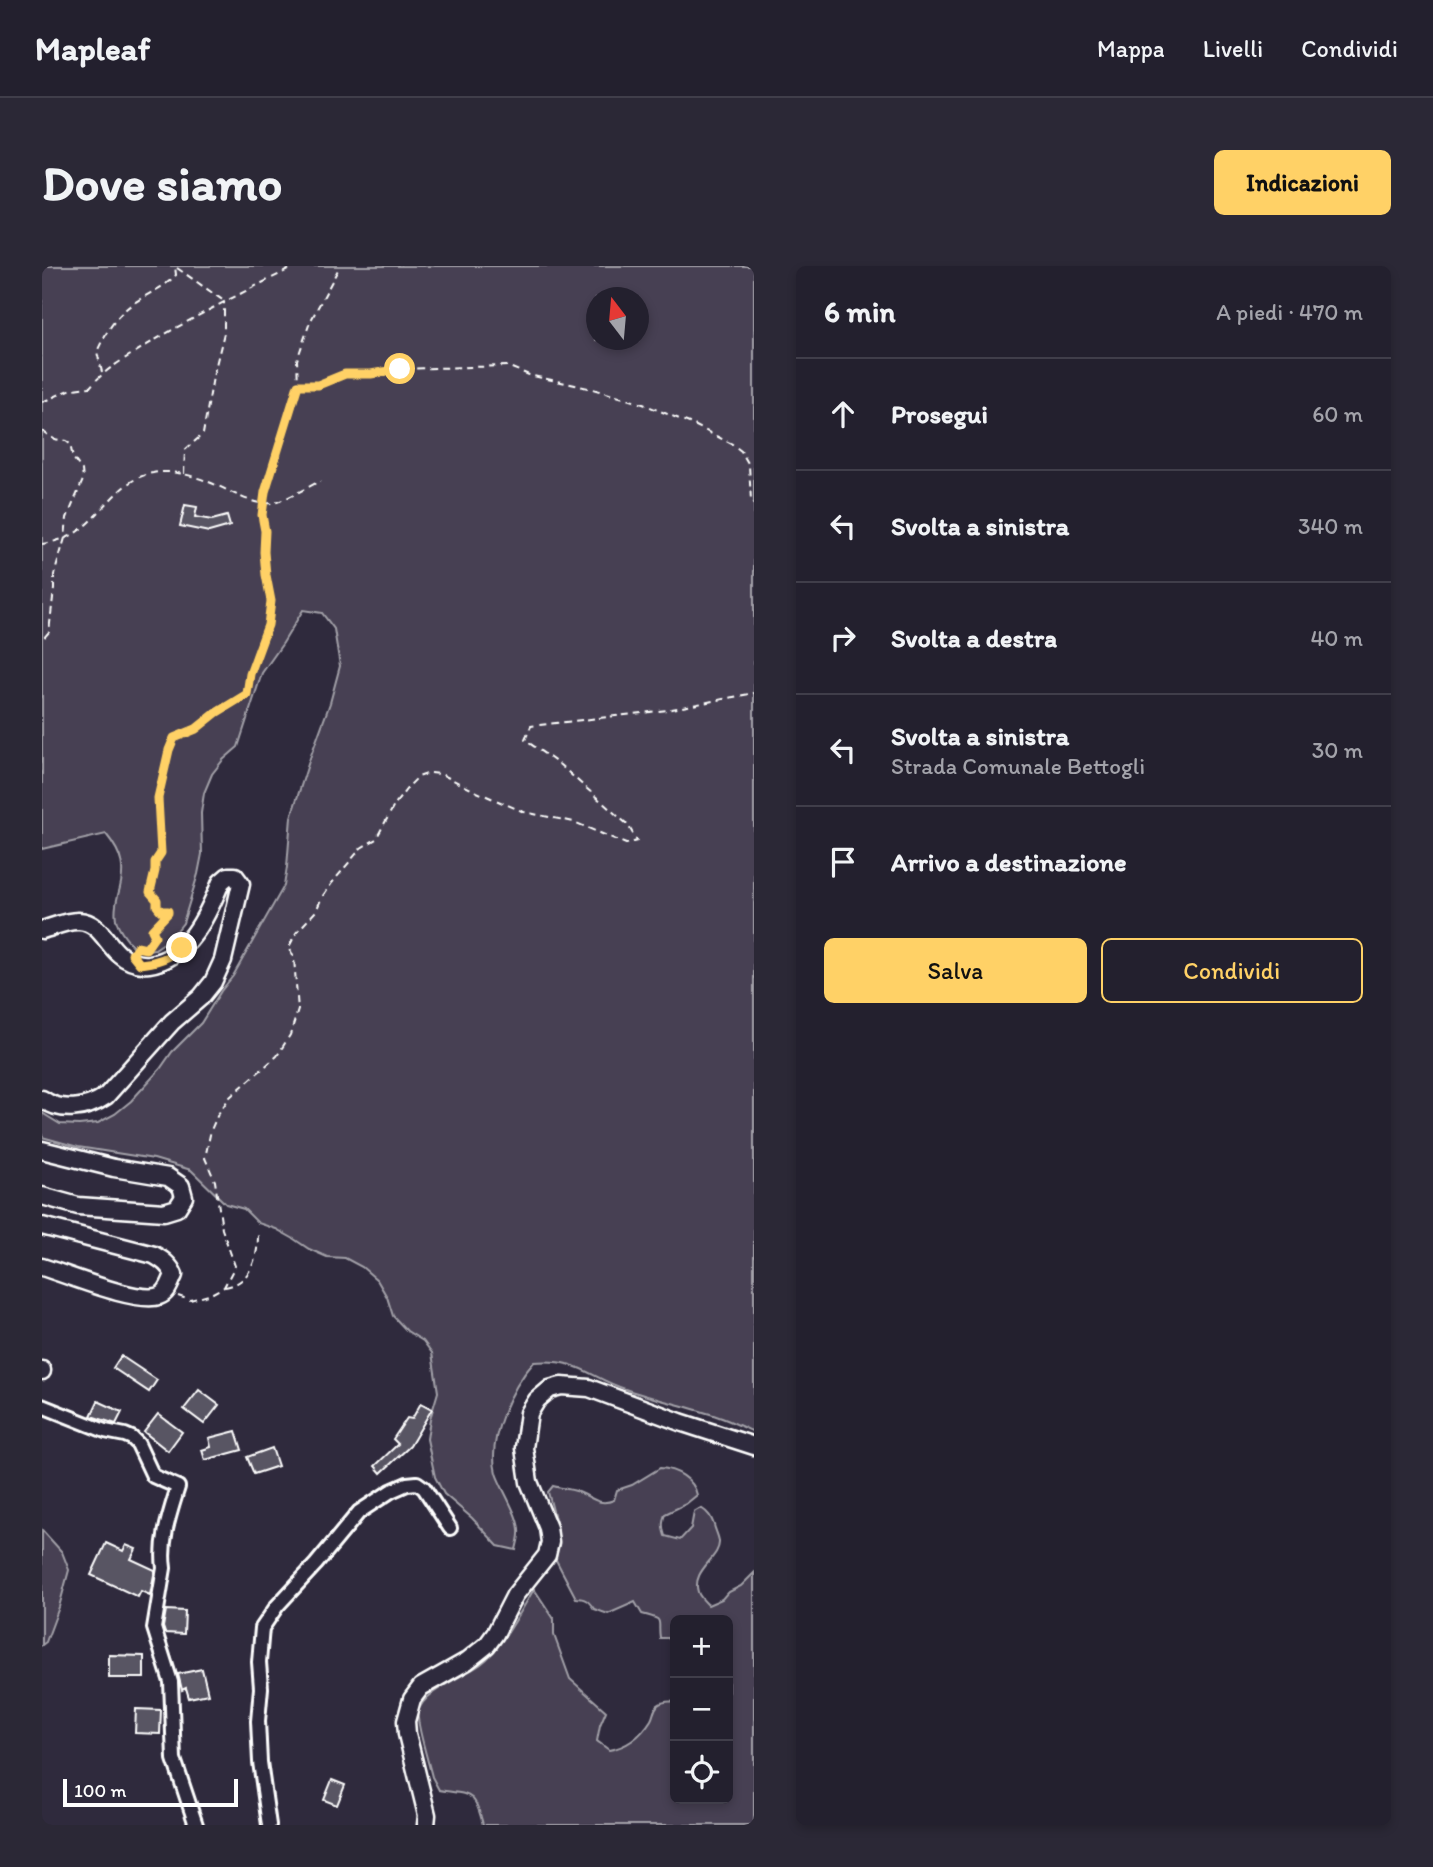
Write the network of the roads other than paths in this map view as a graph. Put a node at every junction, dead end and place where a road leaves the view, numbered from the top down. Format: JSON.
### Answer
{"nodes":[{"id":1,"x":42,"y":930,"type":"edge"},
{"id":2,"x":42,"y":1099,"type":"edge"},
{"id":3,"x":42,"y":1150,"type":"edge"},
{"id":4,"x":42,"y":1196,"type":"edge"},
{"id":5,"x":42,"y":1226,"type":"edge"},
{"id":6,"x":42,"y":1266,"type":"edge"},
{"id":7,"x":42,"y":1406,"type":"edge"},
{"id":8,"x":754,"y":1446,"type":"edge"},
{"id":9,"x":450,"y":1528,"type":"dead end"},
{"id":10,"x":196,"y":1825,"type":"edge"},
{"id":11,"x":269,"y":1825,"type":"edge"},
{"id":12,"x":426,"y":1825,"type":"edge"}],
"edges":[{"from":1,"to":2,"type":"street"},
{"from":3,"to":4,"type":"street"},
{"from":5,"to":6,"type":"street"},
{"from":7,"to":10,"type":"street"},
{"from":8,"to":12,"type":"street"},
{"from":9,"to":11,"type":"street"}]}
